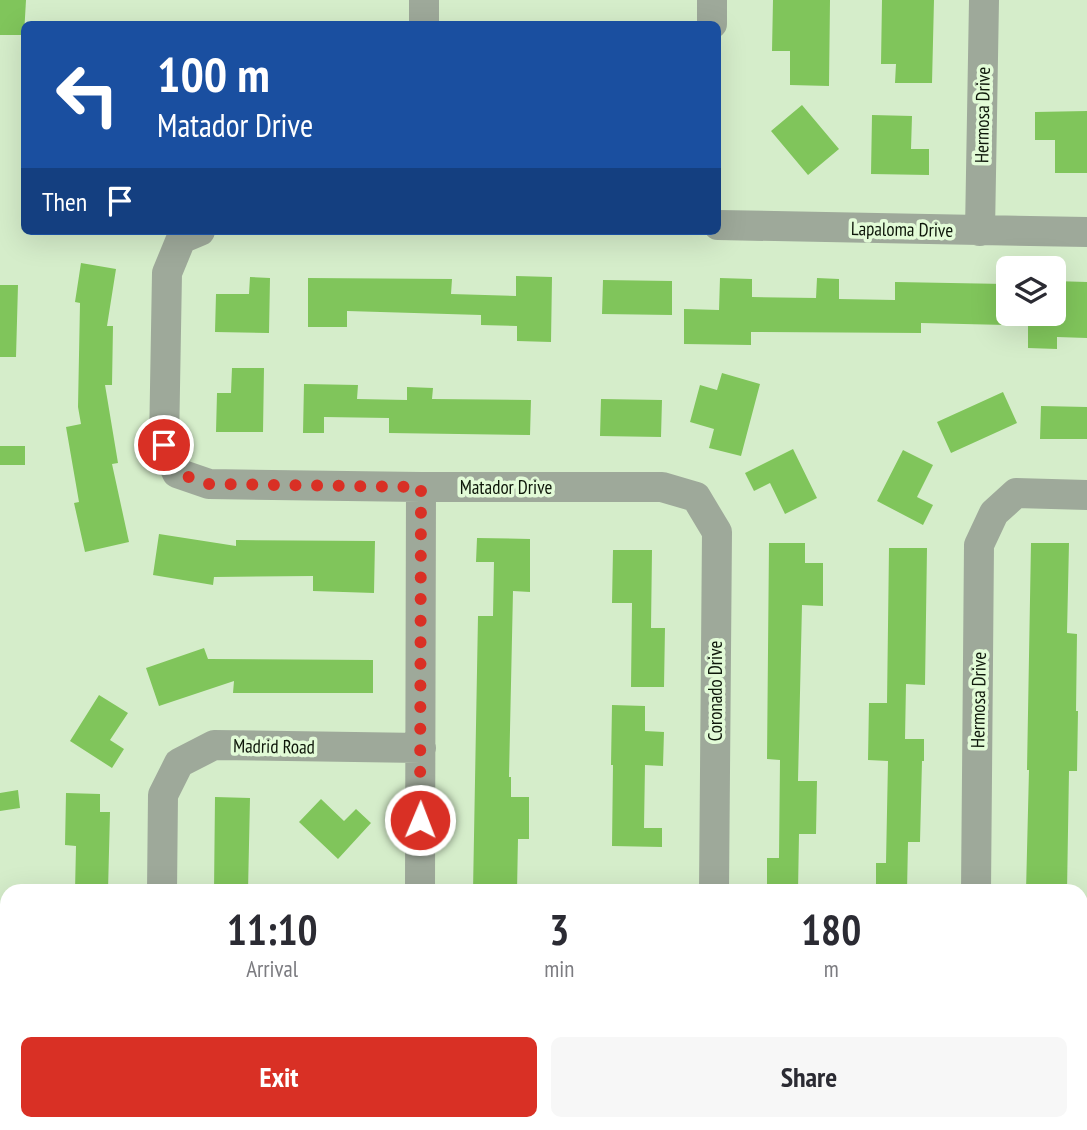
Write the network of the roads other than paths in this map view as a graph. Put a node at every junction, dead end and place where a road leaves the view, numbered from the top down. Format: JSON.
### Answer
{"nodes":[{"id":1,"x":424,"y":0,"type":"edge"},
{"id":2,"x":712,"y":0,"type":"edge"},
{"id":3,"x":984,"y":0,"type":"edge"},
{"id":4,"x":424,"y":21,"type":"edge"},
{"id":5,"x":712,"y":21,"type":"edge"},
{"id":6,"x":721,"y":225,"type":"edge"},
{"id":7,"x":980,"y":231,"type":"junction"},
{"id":8,"x":1087,"y":232,"type":"edge"},
{"id":9,"x":190,"y":235,"type":"edge"},
{"id":10,"x":421,"y":487,"type":"junction"},
{"id":11,"x":1087,"y":495,"type":"edge"},
{"id":12,"x":696,"y":497,"type":"joint"},
{"id":13,"x":421,"y":748,"type":"junction"},
{"id":14,"x":162,"y":884,"type":"edge"},
{"id":15,"x":420,"y":884,"type":"edge"},
{"id":16,"x":714,"y":884,"type":"edge"},
{"id":17,"x":976,"y":884,"type":"edge"}],
"edges":[{"from":1,"to":4,"type":"street"},
{"from":2,"to":5,"type":"street"},
{"from":3,"to":7,"type":"street","name":"Hermosa Drive"},
{"from":6,"to":7,"type":"street","name":"Lapaloma Drive"},
{"from":7,"to":8,"type":"street","name":"Lapaloma Drive"},
{"from":9,"to":10,"type":"street","name":"Matador Drive"},
{"from":10,"to":12,"type":"street","name":"Matador Drive"},
{"from":10,"to":13,"type":"street"},
{"from":11,"to":17,"type":"street","name":"Hermosa Drive"},
{"from":12,"to":16,"type":"street","name":"Coronado Drive"},
{"from":13,"to":14,"type":"street","name":"Madrid Road"},
{"from":13,"to":15,"type":"street"}]}
